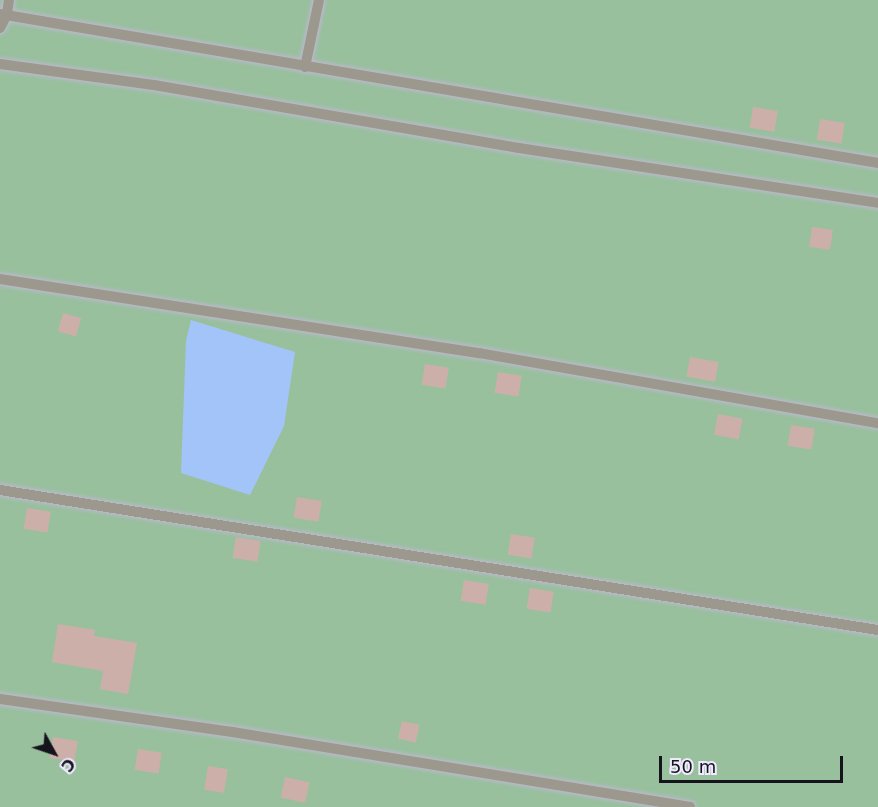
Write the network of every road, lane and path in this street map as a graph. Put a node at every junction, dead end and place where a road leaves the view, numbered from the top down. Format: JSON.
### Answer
{"nodes":[{"id":1,"x":9,"y":0,"type":"edge"},
{"id":2,"x":319,"y":0,"type":"edge"},
{"id":3,"x":4,"y":14,"type":"edge"},
{"id":4,"x":0,"y":28,"type":"edge"},
{"id":5,"x":0,"y":64,"type":"edge"},
{"id":6,"x":305,"y":67,"type":"junction"},
{"id":7,"x":878,"y":163,"type":"edge"},
{"id":8,"x":878,"y":203,"type":"edge"},
{"id":9,"x":0,"y":279,"type":"edge"},
{"id":10,"x":878,"y":423,"type":"edge"},
{"id":11,"x":0,"y":490,"type":"edge"},
{"id":12,"x":878,"y":630,"type":"edge"},
{"id":13,"x":0,"y":699,"type":"edge"},
{"id":14,"x":690,"y":807,"type":"edge"}],
"edges":[{"from":1,"to":3,"type":"lane"},
{"from":2,"to":6,"type":"lane"},
{"from":3,"to":4,"type":"lane"},
{"from":3,"to":6,"type":"lane"},
{"from":5,"to":8,"type":"lane"},
{"from":6,"to":7,"type":"lane"},
{"from":9,"to":10,"type":"lane"},
{"from":11,"to":12,"type":"lane"},
{"from":13,"to":14,"type":"lane"}]}
